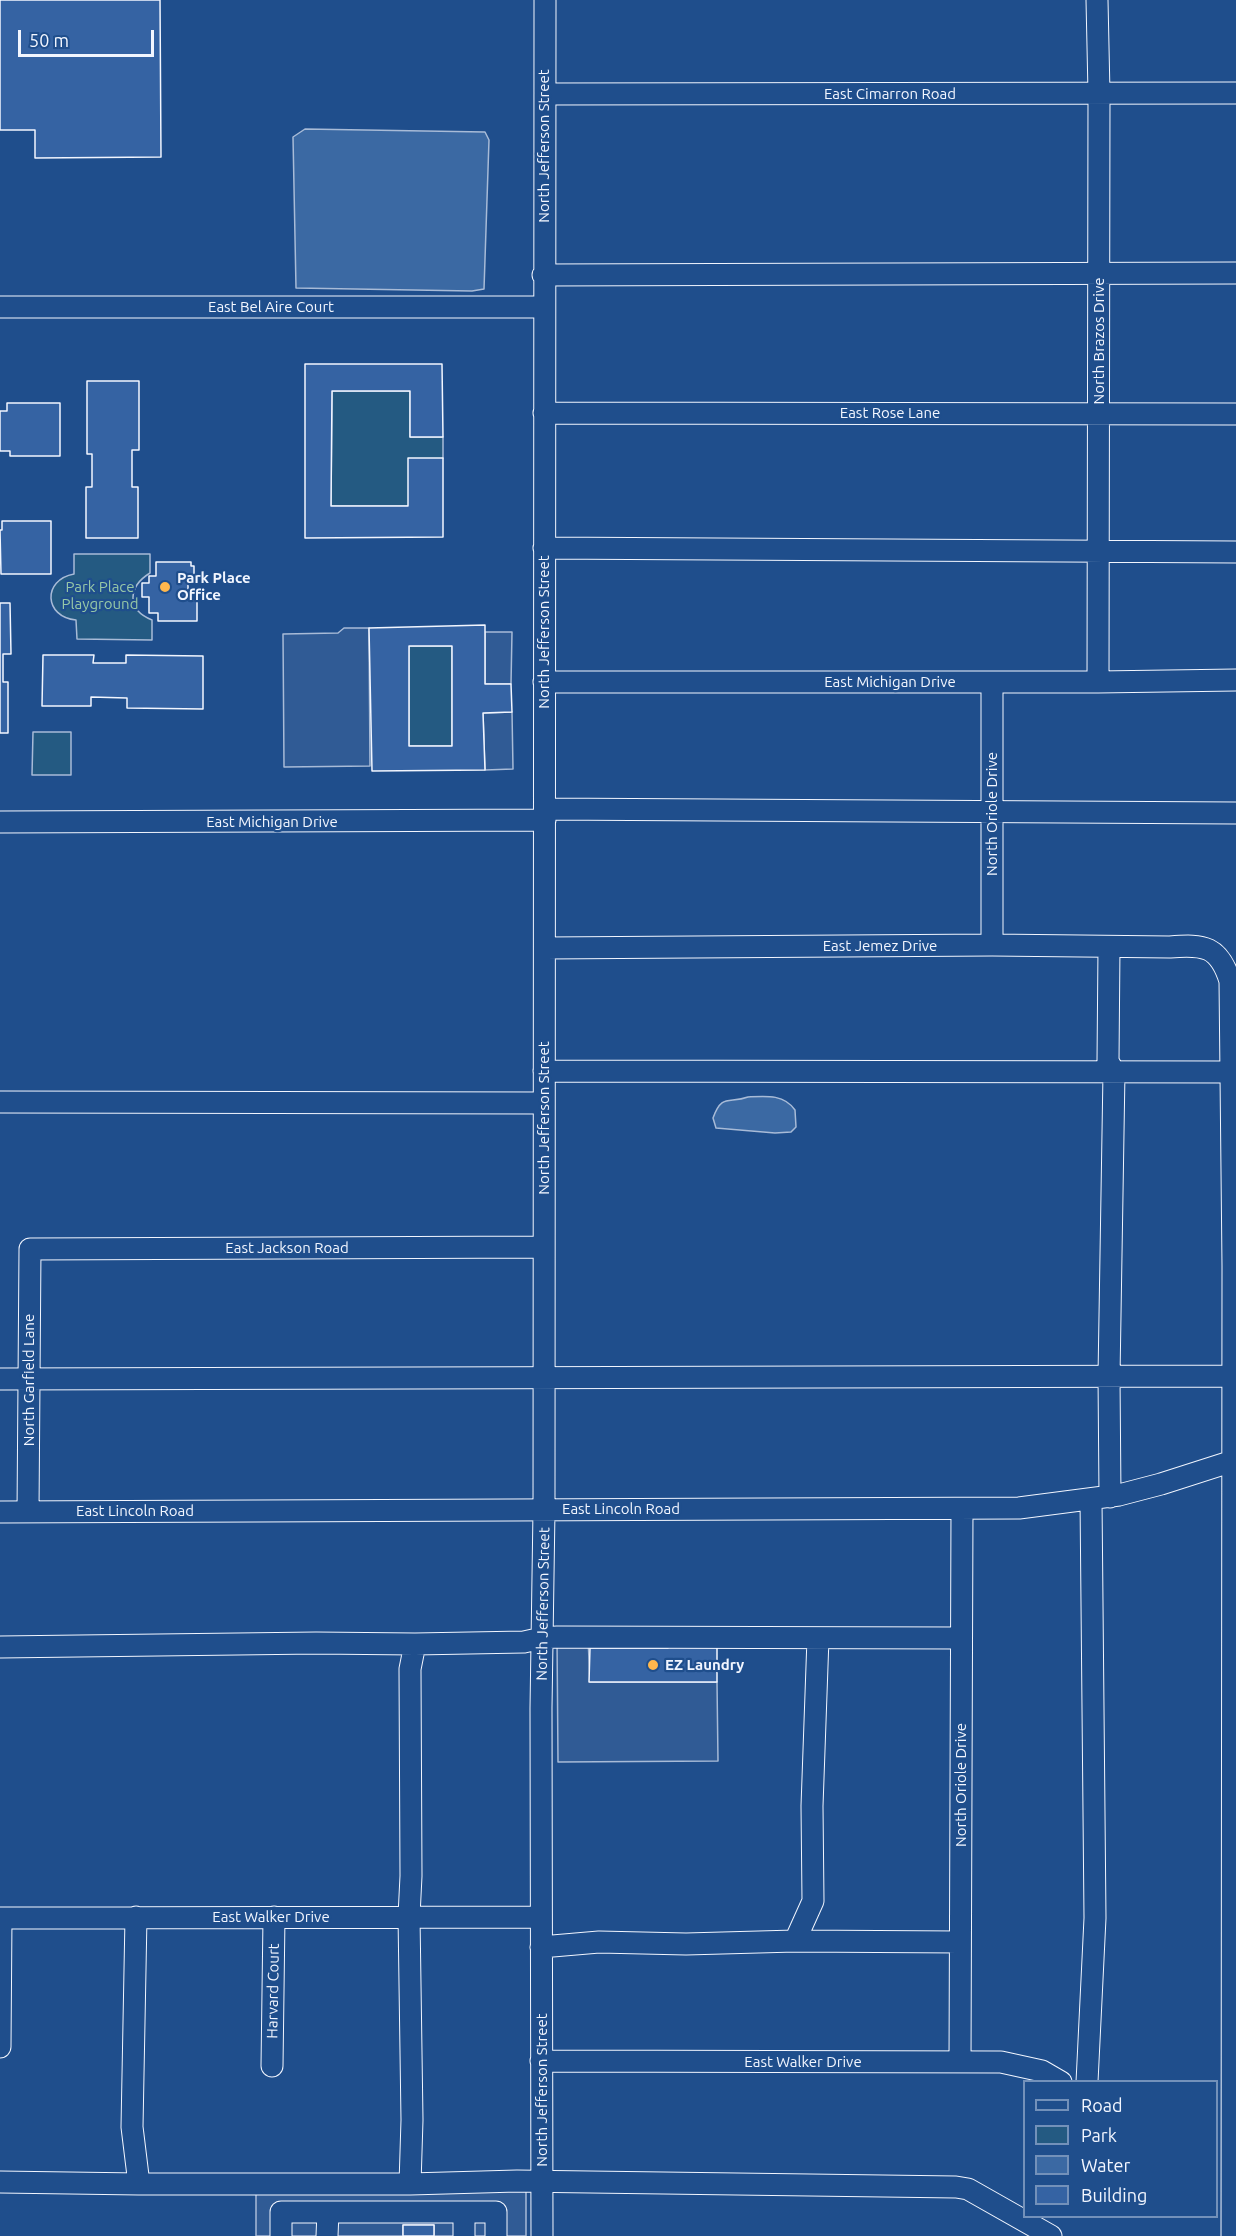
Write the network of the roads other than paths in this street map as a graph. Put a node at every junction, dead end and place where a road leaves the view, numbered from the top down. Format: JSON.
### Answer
{"nodes":[{"id":1,"x":544,"y":0,"type":"edge"},
{"id":2,"x":1097,"y":0,"type":"edge"},
{"id":3,"x":1099,"y":93,"type":"junction"},
{"id":4,"x":1236,"y":93,"type":"edge"},
{"id":5,"x":544,"y":94,"type":"junction"},
{"id":6,"x":1099,"y":273,"type":"junction"},
{"id":7,"x":1236,"y":273,"type":"edge"},
{"id":8,"x":543,"y":275,"type":"junction"},
{"id":9,"x":0,"y":307,"type":"edge"},
{"id":10,"x":543,"y":307,"type":"junction"},
{"id":11,"x":544,"y":413,"type":"junction"},
{"id":12,"x":1099,"y":414,"type":"junction"},
{"id":13,"x":1236,"y":414,"type":"edge"},
{"id":14,"x":544,"y":548,"type":"junction"},
{"id":15,"x":1098,"y":551,"type":"junction"},
{"id":16,"x":1236,"y":552,"type":"edge"},
{"id":17,"x":1236,"y":680,"type":"edge"},
{"id":18,"x":544,"y":682,"type":"junction"},
{"id":19,"x":992,"y":682,"type":"junction"},
{"id":20,"x":1098,"y":682,"type":"junction"},
{"id":21,"x":992,"y":813,"type":"junction"},
{"id":22,"x":1236,"y":813,"type":"edge"},
{"id":23,"x":544,"y":815,"type":"junction"},
{"id":24,"x":0,"y":822,"type":"edge"},
{"id":25,"x":992,"y":945,"type":"junction"},
{"id":26,"x":1109,"y":947,"type":"junction"},
{"id":27,"x":545,"y":948,"type":"junction"},
{"id":28,"x":544,"y":1071,"type":"junction"},
{"id":29,"x":1114,"y":1072,"type":"junction"},
{"id":30,"x":1232,"y":1072,"type":"junction"},
{"id":31,"x":0,"y":1102,"type":"edge"},
{"id":32,"x":544,"y":1103,"type":"junction"},
{"id":33,"x":544,"y":1247,"type":"junction"},
{"id":34,"x":30,"y":1248,"type":"joint"},
{"id":35,"x":1109,"y":1376,"type":"junction"},
{"id":36,"x":1232,"y":1376,"type":"junction"},
{"id":37,"x":544,"y":1377,"type":"junction"},
{"id":38,"x":0,"y":1379,"type":"edge"},
{"id":39,"x":29,"y":1380,"type":"junction"},
{"id":40,"x":1234,"y":1460,"type":"edge"},
{"id":41,"x":1101,"y":1498,"type":"junction"},
{"id":42,"x":962,"y":1509,"type":"junction"},
{"id":43,"x":544,"y":1510,"type":"junction"},
{"id":44,"x":0,"y":1512,"type":"edge"},
{"id":45,"x":28,"y":1512,"type":"junction"},
{"id":46,"x":542,"y":1638,"type":"junction"},
{"id":47,"x":818,"y":1638,"type":"junction"},
{"id":48,"x":961,"y":1638,"type":"junction"},
{"id":49,"x":415,"y":1644,"type":"junction"},
{"id":50,"x":0,"y":1647,"type":"edge"},
{"id":51,"x":409,"y":1916,"type":"junction"},
{"id":52,"x":136,"y":1917,"type":"junction"},
{"id":53,"x":274,"y":1917,"type":"junction"},
{"id":54,"x":542,"y":1917,"type":"junction"},
{"id":55,"x":0,"y":1918,"type":"edge"},
{"id":56,"x":795,"y":1941,"type":"junction"},
{"id":57,"x":960,"y":1942,"type":"junction"},
{"id":58,"x":542,"y":1947,"type":"junction"},
{"id":59,"x":0,"y":2047,"type":"edge"},
{"id":60,"x":542,"y":2061,"type":"junction"},
{"id":61,"x":960,"y":2062,"type":"junction"},
{"id":62,"x":272,"y":2066,"type":"dead end"},
{"id":63,"x":1058,"y":2080,"type":"edge"},
{"id":64,"x":1087,"y":2080,"type":"edge"},
{"id":65,"x":1224,"y":2164,"type":"edge"},
{"id":66,"x":0,"y":2182,"type":"edge"},
{"id":67,"x":542,"y":2182,"type":"junction"},
{"id":68,"x":140,"y":2184,"type":"junction"},
{"id":69,"x":410,"y":2184,"type":"junction"},
{"id":70,"x":328,"y":2212,"type":"junction"},
{"id":71,"x":464,"y":2212,"type":"junction"},
{"id":72,"x":281,"y":2236,"type":"edge"},
{"id":73,"x":327,"y":2236,"type":"edge"},
{"id":74,"x":464,"y":2236,"type":"edge"},
{"id":75,"x":496,"y":2236,"type":"edge"},
{"id":76,"x":542,"y":2236,"type":"edge"},
{"id":77,"x":1051,"y":2236,"type":"edge"},
{"id":78,"x":1232,"y":2236,"type":"edge"}],
"edges":[{"from":1,"to":5,"type":"street","name":"North Jefferson Street"},
{"from":2,"to":3,"type":"street","name":"North Brazos Drive"},
{"from":3,"to":4,"type":"street","name":"East Cimarron Road"},
{"from":3,"to":5,"type":"street","name":"East Cimarron Road"},
{"from":3,"to":6,"type":"street","name":"North Brazos Drive"},
{"from":5,"to":8,"type":"street","name":"North Jefferson Street"},
{"from":6,"to":7,"type":"street"},
{"from":6,"to":8,"type":"street"},
{"from":6,"to":12,"type":"street","name":"North Brazos Drive"},
{"from":8,"to":10,"type":"street","name":"North Jefferson Street"},
{"from":9,"to":10,"type":"street","name":"East Bel Aire Court"},
{"from":10,"to":11,"type":"street","name":"North Jefferson Street"},
{"from":11,"to":12,"type":"street","name":"East Rose Lane"},
{"from":11,"to":14,"type":"street","name":"North Jefferson Street"},
{"from":12,"to":13,"type":"street","name":"East Rose Lane"},
{"from":12,"to":15,"type":"street","name":"North Brazos Drive"},
{"from":14,"to":15,"type":"street"},
{"from":14,"to":18,"type":"street","name":"North Jefferson Street"},
{"from":15,"to":16,"type":"street"},
{"from":15,"to":20,"type":"street","name":"North Brazos Drive"},
{"from":17,"to":20,"type":"street","name":"East Michigan Drive"},
{"from":18,"to":19,"type":"street","name":"East Michigan Drive"},
{"from":18,"to":23,"type":"street","name":"North Jefferson Street"},
{"from":19,"to":20,"type":"street","name":"East Michigan Drive"},
{"from":19,"to":21,"type":"street","name":"North Oriole Drive"},
{"from":21,"to":22,"type":"street","name":"East Michigan Drive"},
{"from":21,"to":23,"type":"street","name":"East Michigan Drive"},
{"from":21,"to":25,"type":"street","name":"North Oriole Drive"},
{"from":23,"to":24,"type":"street","name":"East Michigan Drive"},
{"from":23,"to":27,"type":"street","name":"North Jefferson Street"},
{"from":25,"to":26,"type":"street","name":"East Jemez Drive"},
{"from":25,"to":27,"type":"street","name":"East Jemez Drive"},
{"from":26,"to":29,"type":"street"},
{"from":26,"to":30,"type":"street","name":"East Jemez Drive"},
{"from":27,"to":28,"type":"street","name":"North Jefferson Street"},
{"from":28,"to":29,"type":"street"},
{"from":28,"to":32,"type":"street","name":"North Jefferson Street"},
{"from":29,"to":30,"type":"street"},
{"from":29,"to":35,"type":"street"},
{"from":30,"to":36,"type":"street"},
{"from":31,"to":32,"type":"street"},
{"from":32,"to":33,"type":"street","name":"North Jefferson Street"},
{"from":33,"to":34,"type":"street","name":"East Jackson Road"},
{"from":33,"to":37,"type":"street","name":"North Jefferson Street"},
{"from":34,"to":39,"type":"street","name":"North Garfield Lane"},
{"from":35,"to":36,"type":"street"},
{"from":35,"to":37,"type":"street"},
{"from":35,"to":41,"type":"street"},
{"from":36,"to":40,"type":"street"},
{"from":37,"to":39,"type":"street"},
{"from":37,"to":43,"type":"street","name":"North Jefferson Street"},
{"from":38,"to":39,"type":"street"},
{"from":39,"to":45,"type":"street","name":"North Garfield Lane"},
{"from":40,"to":41,"type":"street","name":"East Lincoln Road"},
{"from":40,"to":65,"type":"street"},
{"from":41,"to":42,"type":"street","name":"East Lincoln Road"},
{"from":41,"to":64,"type":"street"},
{"from":42,"to":43,"type":"street","name":"East Lincoln Road"},
{"from":42,"to":48,"type":"street","name":"North Oriole Drive"},
{"from":43,"to":45,"type":"street","name":"East Lincoln Road"},
{"from":43,"to":46,"type":"street","name":"North Jefferson Street"},
{"from":44,"to":45,"type":"street","name":"East Lincoln Road"},
{"from":46,"to":47,"type":"street"},
{"from":46,"to":49,"type":"street"},
{"from":46,"to":54,"type":"street","name":"North Jefferson Street"},
{"from":47,"to":48,"type":"street"},
{"from":47,"to":56,"type":"street"},
{"from":48,"to":57,"type":"street","name":"North Oriole Drive"},
{"from":49,"to":50,"type":"street"},
{"from":49,"to":51,"type":"street"},
{"from":51,"to":53,"type":"street","name":"East Walker Drive"},
{"from":51,"to":54,"type":"street","name":"East Walker Drive"},
{"from":51,"to":69,"type":"street"},
{"from":52,"to":53,"type":"street","name":"East Walker Drive"},
{"from":52,"to":55,"type":"street","name":"East Walker Drive"},
{"from":52,"to":68,"type":"street"},
{"from":53,"to":62,"type":"street","name":"Harvard Court"},
{"from":54,"to":58,"type":"street","name":"North Jefferson Street"},
{"from":55,"to":59,"type":"street"},
{"from":56,"to":57,"type":"street"},
{"from":56,"to":58,"type":"street"},
{"from":57,"to":61,"type":"street","name":"North Oriole Drive"},
{"from":58,"to":60,"type":"street","name":"North Jefferson Street"},
{"from":60,"to":61,"type":"street","name":"East Walker Drive"},
{"from":60,"to":67,"type":"street","name":"North Jefferson Street"},
{"from":61,"to":63,"type":"street","name":"East Walker Drive"},
{"from":65,"to":78,"type":"street"},
{"from":66,"to":68,"type":"street"},
{"from":67,"to":69,"type":"street"},
{"from":67,"to":76,"type":"street","name":"North Jefferson Street"},
{"from":67,"to":77,"type":"street"},
{"from":68,"to":69,"type":"street"},
{"from":70,"to":71,"type":"street"},
{"from":70,"to":72,"type":"street"},
{"from":70,"to":73,"type":"street"},
{"from":71,"to":74,"type":"street"},
{"from":71,"to":75,"type":"street"}]}
